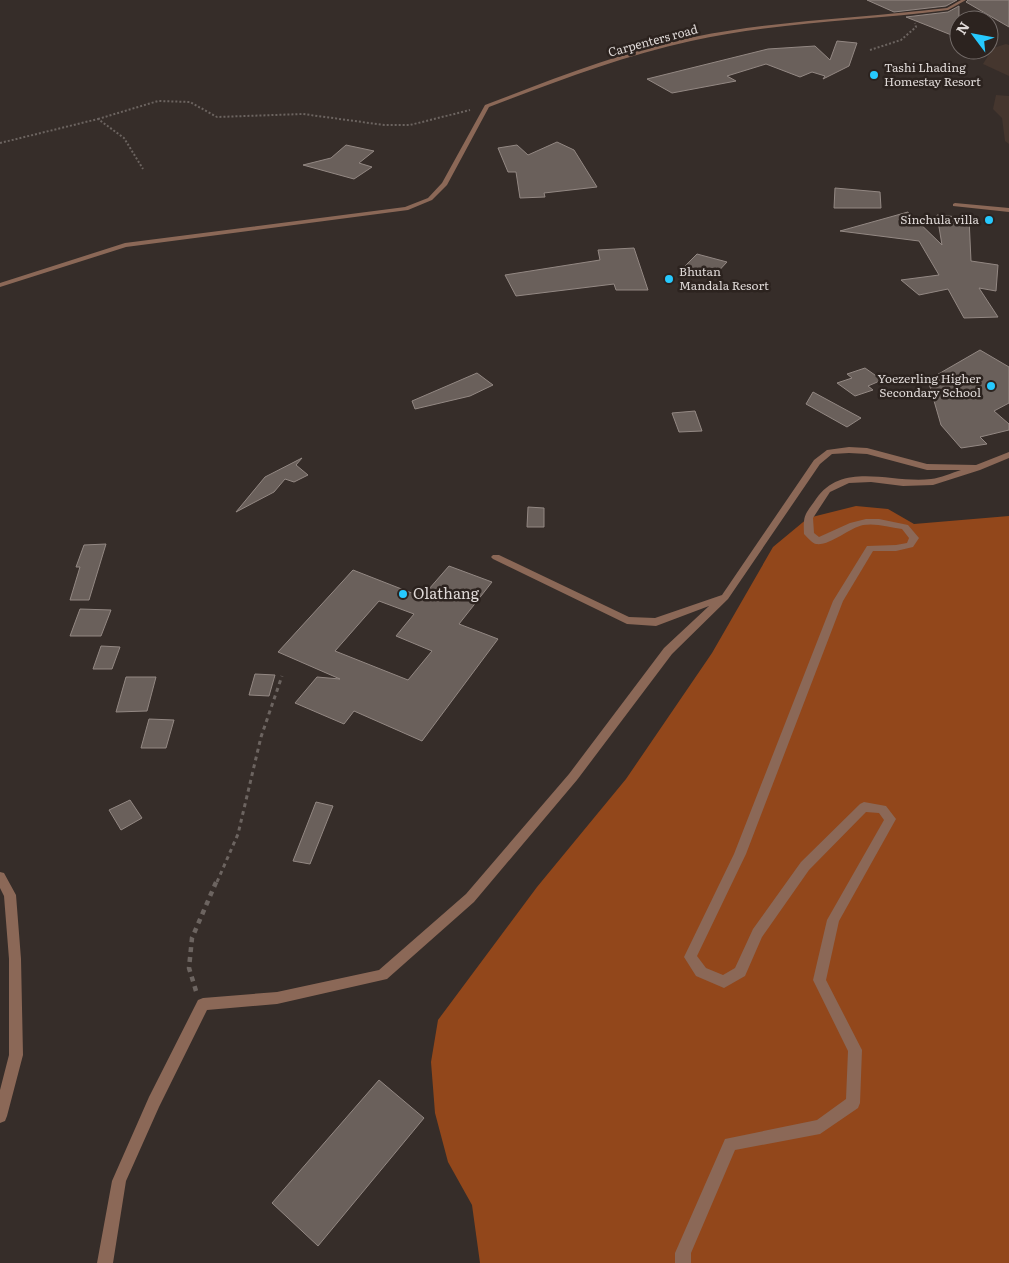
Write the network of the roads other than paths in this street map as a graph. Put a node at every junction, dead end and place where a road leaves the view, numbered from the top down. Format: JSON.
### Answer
{"nodes":[{"id":1,"x":964,"y":0,"type":"edge"},
{"id":2,"x":955,"y":205,"type":"dead end"},
{"id":3,"x":1009,"y":210,"type":"edge"},
{"id":4,"x":0,"y":284,"type":"edge"},
{"id":5,"x":1009,"y":455,"type":"edge"},
{"id":6,"x":977,"y":468,"type":"junction"},
{"id":7,"x":496,"y":557,"type":"dead end"},
{"id":8,"x":725,"y":597,"type":"junction"},
{"id":9,"x":0,"y":877,"type":"edge"},
{"id":10,"x":0,"y":1116,"type":"edge"},
{"id":11,"x":105,"y":1263,"type":"edge"},
{"id":12,"x":683,"y":1263,"type":"edge"}],
"edges":[{"from":1,"to":4,"type":"street","name":"Carpenters road"},
{"from":2,"to":3,"type":"street"},
{"from":5,"to":6,"type":"street"},
{"from":6,"to":8,"type":"street"},
{"from":6,"to":12,"type":"street"},
{"from":7,"to":8,"type":"street"},
{"from":8,"to":11,"type":"street"},
{"from":9,"to":10,"type":"street"}]}
